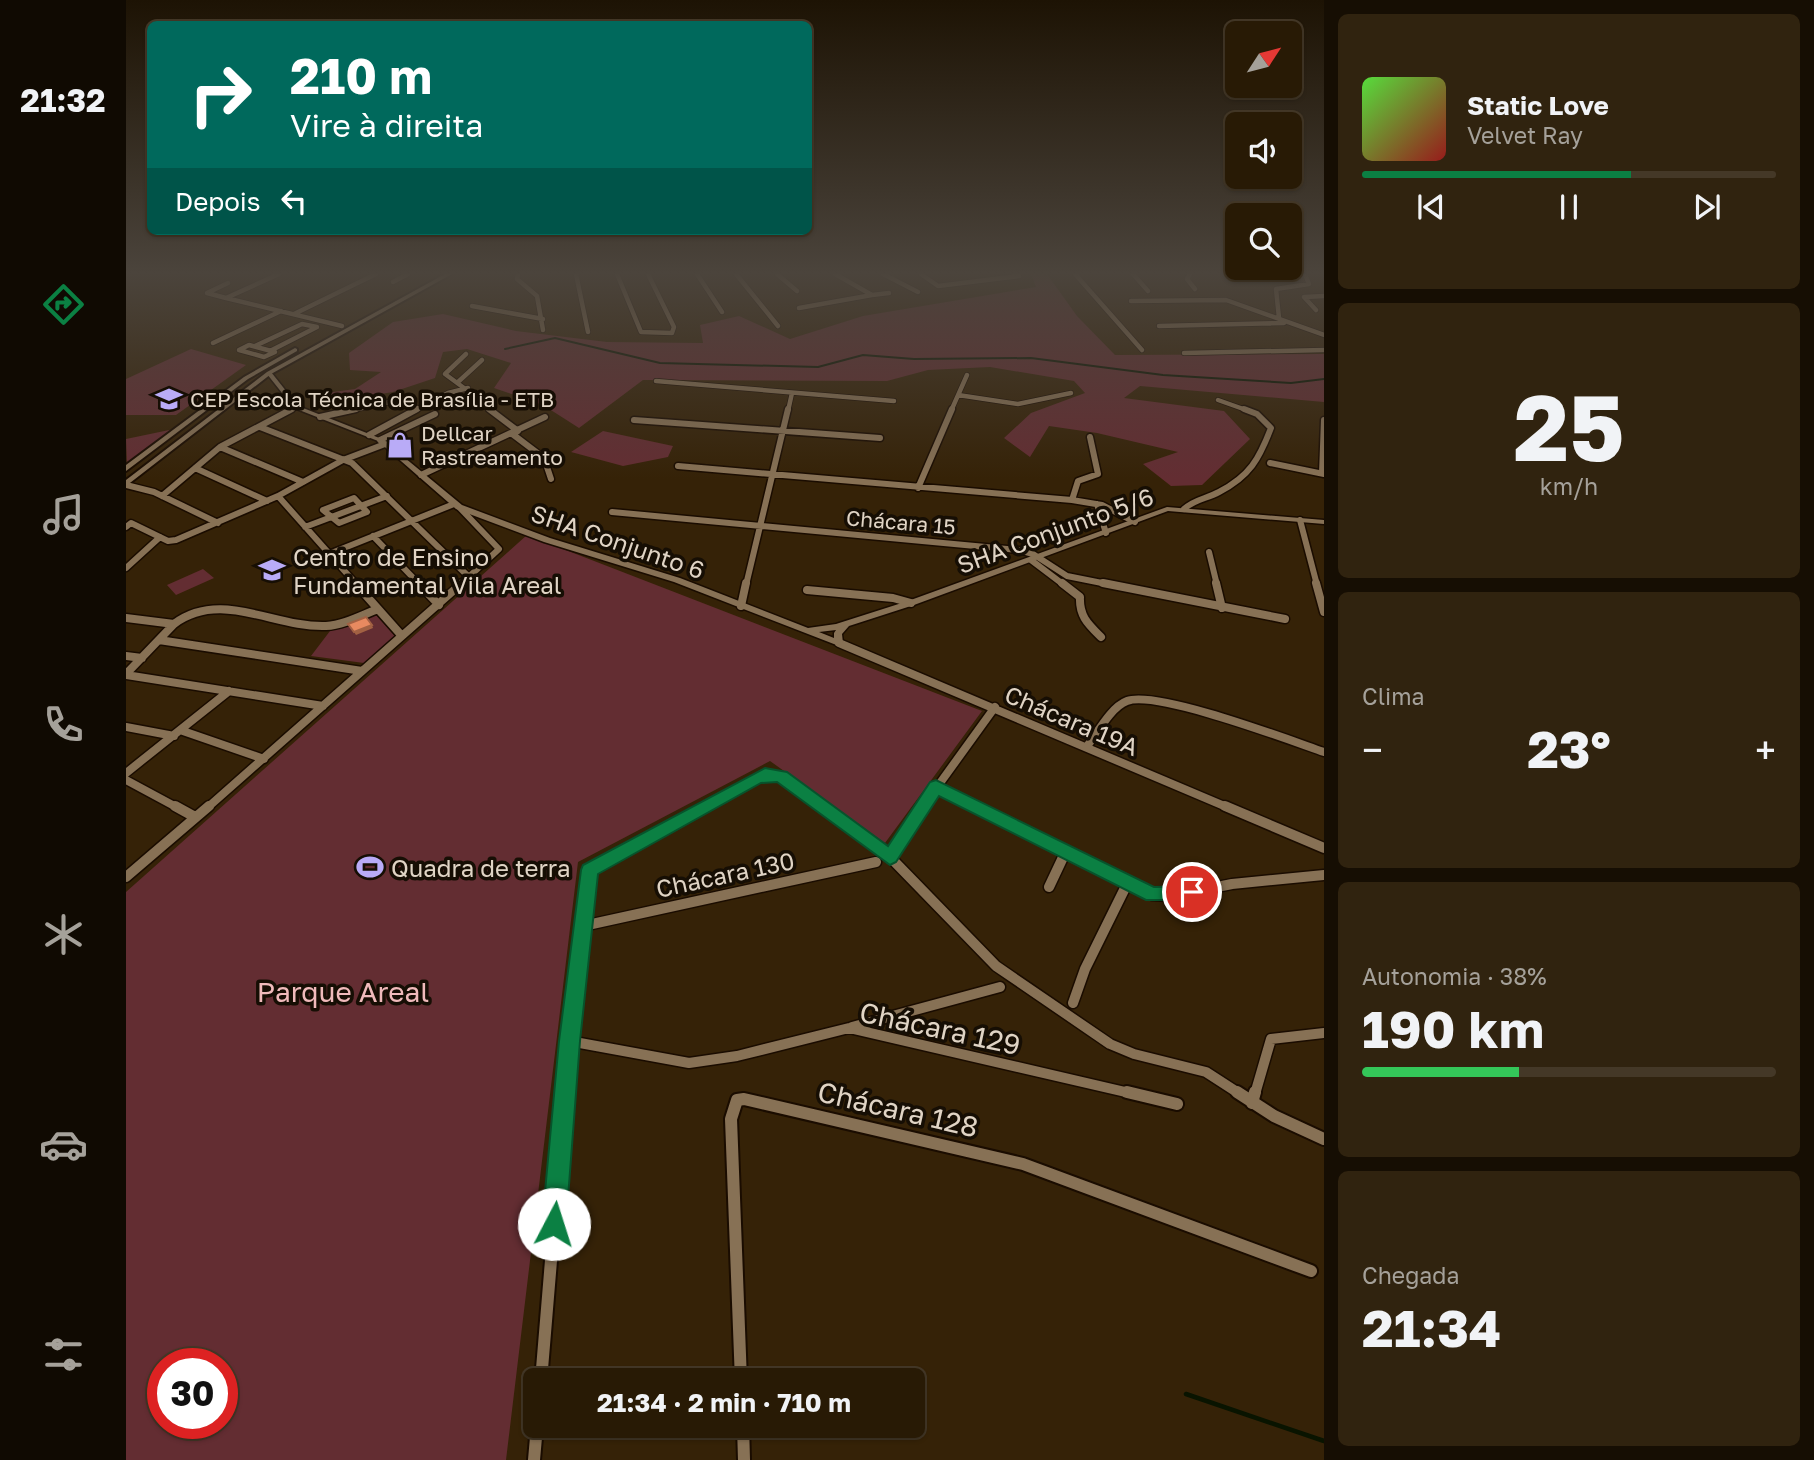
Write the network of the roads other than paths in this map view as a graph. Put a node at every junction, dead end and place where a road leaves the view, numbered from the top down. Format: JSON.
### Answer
{"nodes":[{"id":1,"x":217,"y":342,"type":"edge"},
{"id":2,"x":263,"y":342,"type":"edge"},
{"id":3,"x":287,"y":342,"type":"edge"},
{"id":4,"x":310,"y":342,"type":"edge"},
{"id":5,"x":324,"y":342,"type":"edge"},
{"id":6,"x":1136,"y":342,"type":"edge"},
{"id":7,"x":213,"y":344,"type":"dead end"},
{"id":8,"x":255,"y":346,"type":"junction"},
{"id":9,"x":1142,"y":349,"type":"dead end"},
{"id":10,"x":1324,"y":350,"type":"edge"},
{"id":11,"x":270,"y":351,"type":"junction"},
{"id":12,"x":1184,"y":353,"type":"dead end"},
{"id":13,"x":466,"y":354,"type":"dead end"},
{"id":14,"x":279,"y":358,"type":"junction"},
{"id":15,"x":482,"y":360,"type":"dead end"},
{"id":16,"x":289,"y":361,"type":"junction"},
{"id":17,"x":967,"y":375,"type":"dead end"},
{"id":18,"x":269,"y":376,"type":"junction"},
{"id":19,"x":656,"y":381,"type":"dead end"},
{"id":20,"x":458,"y":382,"type":"junction"},
{"id":21,"x":792,"y":393,"type":"junction"},
{"id":22,"x":1071,"y":393,"type":"dead end"},
{"id":23,"x":958,"y":395,"type":"junction"},
{"id":24,"x":216,"y":400,"type":"junction"},
{"id":25,"x":1218,"y":400,"type":"dead end"},
{"id":26,"x":394,"y":401,"type":"dead end"},
{"id":27,"x":894,"y":401,"type":"dead end"},
{"id":28,"x":229,"y":403,"type":"junction"},
{"id":29,"x":485,"y":406,"type":"dead end"},
{"id":30,"x":296,"y":407,"type":"junction"},
{"id":31,"x":435,"y":414,"type":"dead end"},
{"id":32,"x":320,"y":417,"type":"junction"},
{"id":33,"x":545,"y":417,"type":"dead end"},
{"id":34,"x":634,"y":420,"type":"dead end"},
{"id":35,"x":1324,"y":420,"type":"edge"},
{"id":36,"x":260,"y":427,"type":"junction"},
{"id":37,"x":781,"y":431,"type":"junction"},
{"id":38,"x":515,"y":432,"type":"junction"},
{"id":39,"x":369,"y":435,"type":"junction"},
{"id":40,"x":1090,"y":437,"type":"dead end"},
{"id":41,"x":880,"y":438,"type":"dead end"},
{"id":42,"x":383,"y":442,"type":"junction"},
{"id":43,"x":220,"y":447,"type":"junction"},
{"id":44,"x":343,"y":460,"type":"junction"},
{"id":45,"x":1270,"y":463,"type":"dead end"},
{"id":46,"x":678,"y":466,"type":"dead end"},
{"id":47,"x":195,"y":468,"type":"junction"},
{"id":48,"x":126,"y":469,"type":"edge"},
{"id":49,"x":1323,"y":473,"type":"edge"},
{"id":50,"x":421,"y":475,"type":"junction"},
{"id":51,"x":772,"y":475,"type":"junction"},
{"id":52,"x":551,"y":479,"type":"dead end"},
{"id":53,"x":303,"y":482,"type":"junction"},
{"id":54,"x":126,"y":484,"type":"edge"},
{"id":55,"x":918,"y":488,"type":"junction"},
{"id":56,"x":162,"y":496,"type":"junction"},
{"id":57,"x":278,"y":496,"type":"junction"},
{"id":58,"x":387,"y":496,"type":"junction"},
{"id":59,"x":1072,"y":500,"type":"junction"},
{"id":60,"x":267,"y":501,"type":"junction"},
{"id":61,"x":1097,"y":504,"type":"junction"},
{"id":62,"x":362,"y":505,"type":"junction"},
{"id":63,"x":457,"y":506,"type":"junction"},
{"id":64,"x":1184,"y":509,"type":"junction"},
{"id":65,"x":612,"y":512,"type":"dead end"},
{"id":66,"x":329,"y":518,"type":"junction"},
{"id":67,"x":1300,"y":520,"type":"junction"},
{"id":68,"x":413,"y":521,"type":"junction"},
{"id":69,"x":1324,"y":522,"type":"edge"},
{"id":70,"x":128,"y":523,"type":"edge"},
{"id":71,"x":218,"y":523,"type":"junction"},
{"id":72,"x":1131,"y":523,"type":"junction"},
{"id":73,"x":305,"y":527,"type":"junction"},
{"id":74,"x":760,"y":527,"type":"junction"},
{"id":75,"x":1106,"y":533,"type":"junction"},
{"id":76,"x":373,"y":536,"type":"junction"},
{"id":77,"x":160,"y":537,"type":"junction"},
{"id":78,"x":1209,"y":552,"type":"dead end"},
{"id":79,"x":329,"y":554,"type":"junction"},
{"id":80,"x":1035,"y":559,"type":"junction"},
{"id":81,"x":126,"y":568,"type":"edge"},
{"id":82,"x":470,"y":578,"type":"junction"},
{"id":83,"x":807,"y":590,"type":"dead end"},
{"id":84,"x":911,"y":603,"type":"junction"},
{"id":85,"x":439,"y":605,"type":"junction"},
{"id":86,"x":741,"y":606,"type":"junction"},
{"id":87,"x":1222,"y":608,"type":"junction"},
{"id":88,"x":377,"y":609,"type":"junction"},
{"id":89,"x":1324,"y":612,"type":"edge"},
{"id":90,"x":126,"y":618,"type":"edge"},
{"id":91,"x":1285,"y":619,"type":"dead end"},
{"id":92,"x":173,"y":624,"type":"junction"},
{"id":93,"x":846,"y":624,"type":"junction"},
{"id":94,"x":803,"y":629,"type":"junction"},
{"id":95,"x":402,"y":636,"type":"junction"},
{"id":96,"x":1101,"y":637,"type":"dead end"},
{"id":97,"x":159,"y":639,"type":"junction"},
{"id":98,"x":839,"y":643,"type":"junction"},
{"id":99,"x":126,"y":656,"type":"edge"},
{"id":100,"x":142,"y":658,"type":"junction"},
{"id":101,"x":362,"y":671,"type":"junction"},
{"id":102,"x":126,"y":674,"type":"edge"},
{"id":103,"x":229,"y":691,"type":"junction"},
{"id":104,"x":323,"y":706,"type":"junction"},
{"id":105,"x":995,"y":707,"type":"junction"},
{"id":106,"x":126,"y":727,"type":"edge"},
{"id":107,"x":177,"y":733,"type":"junction"},
{"id":108,"x":1088,"y":745,"type":"junction"},
{"id":109,"x":1324,"y":752,"type":"edge"},
{"id":110,"x":264,"y":759,"type":"junction"},
{"id":111,"x":126,"y":773,"type":"edge"},
{"id":112,"x":126,"y":780,"type":"edge"},
{"id":113,"x":936,"y":787,"type":"junction"},
{"id":114,"x":195,"y":817,"type":"junction"},
{"id":115,"x":1324,"y":848,"type":"edge"},
{"id":116,"x":1066,"y":851,"type":"junction"},
{"id":117,"x":890,"y":857,"type":"junction"},
{"id":118,"x":876,"y":862,"type":"dead end"},
{"id":119,"x":127,"y":873,"type":"edge"},
{"id":120,"x":1324,"y":875,"type":"edge"},
{"id":121,"x":1128,"y":882,"type":"junction"},
{"id":122,"x":1048,"y":887,"type":"dead end"},
{"id":123,"x":583,"y":926,"type":"junction"},
{"id":124,"x":1000,"y":988,"type":"dead end"},
{"id":125,"x":1073,"y":1003,"type":"dead end"},
{"id":126,"x":849,"y":1028,"type":"junction"},
{"id":127,"x":1324,"y":1032,"type":"edge"},
{"id":128,"x":569,"y":1041,"type":"junction"},
{"id":129,"x":1252,"y":1103,"type":"junction"},
{"id":130,"x":1177,"y":1104,"type":"dead end"},
{"id":131,"x":1324,"y":1139,"type":"edge"},
{"id":132,"x":1311,"y":1271,"type":"dead end"},
{"id":133,"x":542,"y":1368,"type":"edge"},
{"id":134,"x":741,"y":1368,"type":"edge"},
{"id":135,"x":536,"y":1438,"type":"edge"},
{"id":136,"x":743,"y":1438,"type":"edge"},
{"id":137,"x":534,"y":1460,"type":"edge"},
{"id":138,"x":744,"y":1460,"type":"edge"}],
"edges":[{"from":1,"to":7,"type":"street"},
{"from":2,"to":8,"type":"street"},
{"from":3,"to":11,"type":"street"},
{"from":4,"to":14,"type":"main road"},
{"from":5,"to":16,"type":"main road"},
{"from":6,"to":9,"type":"street"},
{"from":8,"to":11,"type":"street"},
{"from":8,"to":11,"type":"street"},
{"from":10,"to":12,"type":"street"},
{"from":13,"to":20,"type":"street"},
{"from":14,"to":16,"type":"main road"},
{"from":14,"to":24,"type":"main road"},
{"from":15,"to":20,"type":"street"},
{"from":16,"to":18,"type":"main road"},
{"from":17,"to":23,"type":"street","name":"Chácara 15"},
{"from":18,"to":28,"type":"main road"},
{"from":18,"to":30,"type":"street"},
{"from":19,"to":21,"type":"street"},
{"from":20,"to":39,"type":"street"},
{"from":21,"to":27,"type":"street"},
{"from":21,"to":37,"type":"street"},
{"from":22,"to":23,"type":"street"},
{"from":23,"to":55,"type":"street","name":"Chácara 15"},
{"from":24,"to":28,"type":"main road"},
{"from":24,"to":48,"type":"main road"},
{"from":25,"to":64,"type":"street"},
{"from":26,"to":32,"type":"street"},
{"from":28,"to":54,"type":"main road"},
{"from":29,"to":38,"type":"street"},
{"from":30,"to":32,"type":"street"},
{"from":30,"to":36,"type":"street"},
{"from":31,"to":42,"type":"street"},
{"from":32,"to":39,"type":"street"},
{"from":33,"to":38,"type":"street"},
{"from":34,"to":37,"type":"street"},
{"from":35,"to":49,"type":"street"},
{"from":36,"to":43,"type":"street"},
{"from":36,"to":44,"type":"street"},
{"from":37,"to":41,"type":"street"},
{"from":37,"to":51,"type":"street"},
{"from":38,"to":50,"type":"street"},
{"from":38,"to":52,"type":"street"},
{"from":39,"to":42,"type":"street"},
{"from":40,"to":59,"type":"street"},
{"from":42,"to":44,"type":"street"},
{"from":42,"to":50,"type":"street"},
{"from":43,"to":47,"type":"street"},
{"from":43,"to":53,"type":"street"},
{"from":44,"to":53,"type":"street"},
{"from":44,"to":58,"type":"street"},
{"from":45,"to":49,"type":"street"},
{"from":46,"to":51,"type":"street","name":"Chácara 15"},
{"from":47,"to":56,"type":"street"},
{"from":47,"to":60,"type":"street"},
{"from":50,"to":63,"type":"street"},
{"from":51,"to":55,"type":"street","name":"Chácara 15"},
{"from":51,"to":74,"type":"street"},
{"from":53,"to":57,"type":"street"},
{"from":54,"to":56,"type":"street"},
{"from":55,"to":59,"type":"street","name":"Chácara 15"},
{"from":56,"to":71,"type":"street"},
{"from":57,"to":60,"type":"street"},
{"from":57,"to":73,"type":"street"},
{"from":58,"to":62,"type":"street"},
{"from":58,"to":68,"type":"street"},
{"from":59,"to":61,"type":"street","name":"Chácara 15"},
{"from":60,"to":71,"type":"street"},
{"from":61,"to":72,"type":"street","name":"Chácara 15"},
{"from":61,"to":75,"type":"street"},
{"from":62,"to":66,"type":"street"},
{"from":62,"to":66,"type":"street"},
{"from":63,"to":68,"type":"street"},
{"from":63,"to":82,"type":"street"},
{"from":63,"to":86,"type":"street","name":"SHA Conjunto 6"},
{"from":64,"to":67,"type":"street","name":"SHA Conjunto 5/6"},
{"from":64,"to":72,"type":"street","name":"SHA Conjunto 5/6"},
{"from":65,"to":74,"type":"street","name":"Chácara 15"},
{"from":66,"to":73,"type":"street"},
{"from":67,"to":69,"type":"street","name":"SHA Conjunto 5/6"},
{"from":67,"to":89,"type":"street"},
{"from":68,"to":76,"type":"street"},
{"from":68,"to":82,"type":"street"},
{"from":70,"to":77,"type":"street"},
{"from":71,"to":77,"type":"street"},
{"from":72,"to":75,"type":"street","name":"SHA Conjunto 5/6"},
{"from":73,"to":79,"type":"street"},
{"from":74,"to":80,"type":"street","name":"Chácara 15"},
{"from":74,"to":86,"type":"street"},
{"from":75,"to":80,"type":"street","name":"SHA Conjunto 5/6"},
{"from":76,"to":79,"type":"street"},
{"from":76,"to":85,"type":"street"},
{"from":77,"to":81,"type":"street"},
{"from":78,"to":87,"type":"street"},
{"from":79,"to":88,"type":"street"},
{"from":80,"to":84,"type":"street","name":"SHA Conjunto 5/6"},
{"from":80,"to":87,"type":"street"},
{"from":80,"to":96,"type":"street"},
{"from":82,"to":85,"type":"street"},
{"from":83,"to":84,"type":"street"},
{"from":84,"to":93,"type":"street","name":"SHA Conjunto 5/6"},
{"from":85,"to":95,"type":"street"},
{"from":86,"to":94,"type":"street","name":"SHA Conjunto 6"},
{"from":87,"to":91,"type":"street"},
{"from":88,"to":92,"type":"street"},
{"from":88,"to":95,"type":"street"},
{"from":90,"to":92,"type":"street"},
{"from":92,"to":97,"type":"street"},
{"from":93,"to":94,"type":"street","name":"SHA Conjunto 5/6"},
{"from":93,"to":98,"type":"street"},
{"from":94,"to":98,"type":"street","name":"Chácara 19A"},
{"from":95,"to":101,"type":"street"},
{"from":97,"to":100,"type":"street"},
{"from":97,"to":101,"type":"street"},
{"from":98,"to":105,"type":"street","name":"Chácara 19A"},
{"from":99,"to":100,"type":"street"},
{"from":100,"to":102,"type":"street"},
{"from":101,"to":104,"type":"street"},
{"from":102,"to":103,"type":"street"},
{"from":103,"to":104,"type":"street"},
{"from":103,"to":107,"type":"street"},
{"from":104,"to":110,"type":"street"},
{"from":105,"to":108,"type":"street","name":"Chácara 19A"},
{"from":105,"to":113,"type":"street"},
{"from":106,"to":107,"type":"street"},
{"from":107,"to":110,"type":"street"},
{"from":107,"to":111,"type":"street"},
{"from":108,"to":109,"type":"street"},
{"from":108,"to":115,"type":"street","name":"Chácara 19A"},
{"from":110,"to":114,"type":"street"},
{"from":112,"to":114,"type":"street"},
{"from":113,"to":116,"type":"street"},
{"from":113,"to":117,"type":"street"},
{"from":114,"to":119,"type":"street"},
{"from":116,"to":121,"type":"street"},
{"from":116,"to":122,"type":"street"},
{"from":117,"to":123,"type":"street"},
{"from":117,"to":129,"type":"street"},
{"from":118,"to":123,"type":"street","name":"Chácara 130"},
{"from":120,"to":121,"type":"street"},
{"from":121,"to":125,"type":"street"},
{"from":123,"to":128,"type":"street"},
{"from":124,"to":126,"type":"street"},
{"from":126,"to":128,"type":"street","name":"Chácara 129"},
{"from":126,"to":130,"type":"street","name":"Chácara 129"},
{"from":127,"to":129,"type":"street"},
{"from":128,"to":133,"type":"street"},
{"from":129,"to":131,"type":"street"},
{"from":132,"to":134,"type":"street","name":"Chácara 128"},
{"from":135,"to":137,"type":"street"},
{"from":136,"to":138,"type":"street"}]}
